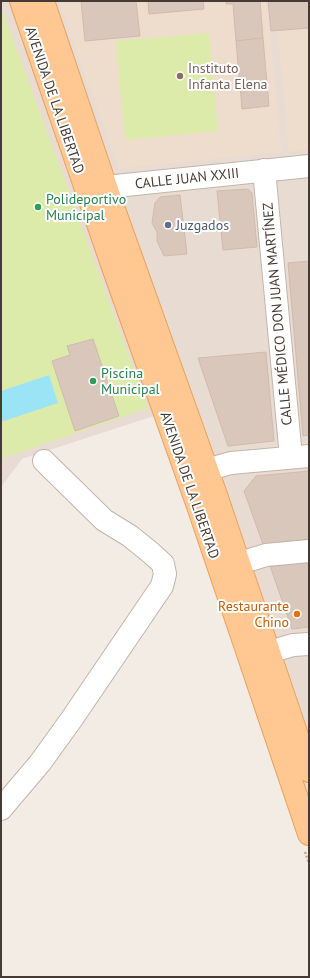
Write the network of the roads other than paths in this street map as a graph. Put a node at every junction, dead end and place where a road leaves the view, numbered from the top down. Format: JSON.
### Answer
{"nodes":[{"id":1,"x":21,"y":1,"type":"edge"},
{"id":2,"x":43,"y":1,"type":"edge"},
{"id":3,"x":309,"y":166,"type":"edge"},
{"id":4,"x":264,"y":170,"type":"junction"},
{"id":5,"x":96,"y":190,"type":"junction"},
{"id":6,"x":300,"y":457,"type":"edge"},
{"id":7,"x":44,"y":461,"type":"dead end"},
{"id":8,"x":197,"y":472,"type":"junction"},
{"id":9,"x":309,"y":550,"type":"edge"},
{"id":10,"x":240,"y":563,"type":"junction"},
{"id":11,"x":309,"y":644,"type":"edge"},
{"id":12,"x":269,"y":652,"type":"junction"},
{"id":13,"x":309,"y":771,"type":"edge"},
{"id":14,"x":1,"y":809,"type":"edge"},
{"id":15,"x":309,"y":834,"type":"edge"}],
"edges":[{"from":1,"to":5,"type":"main road","name":"AVENIDA DE LA LIBERTAD"},
{"from":2,"to":5,"type":"main road"},
{"from":3,"to":4,"type":"street","name":"CALLE JUAN XXIII"},
{"from":4,"to":5,"type":"street","name":"CALLE JUAN XXIII"},
{"from":4,"to":6,"type":"street","name":"CALLE MÉDICO DON JUAN MARTÍNEZ"},
{"from":5,"to":8,"type":"main road"},
{"from":6,"to":8,"type":"street"},
{"from":7,"to":14,"type":"street"},
{"from":8,"to":10,"type":"main road"},
{"from":8,"to":15,"type":"main road","name":"AVENIDA DE LA LIBERTAD"},
{"from":9,"to":10,"type":"street"},
{"from":10,"to":12,"type":"main road"},
{"from":11,"to":12,"type":"street"},
{"from":12,"to":13,"type":"main road"}]}
